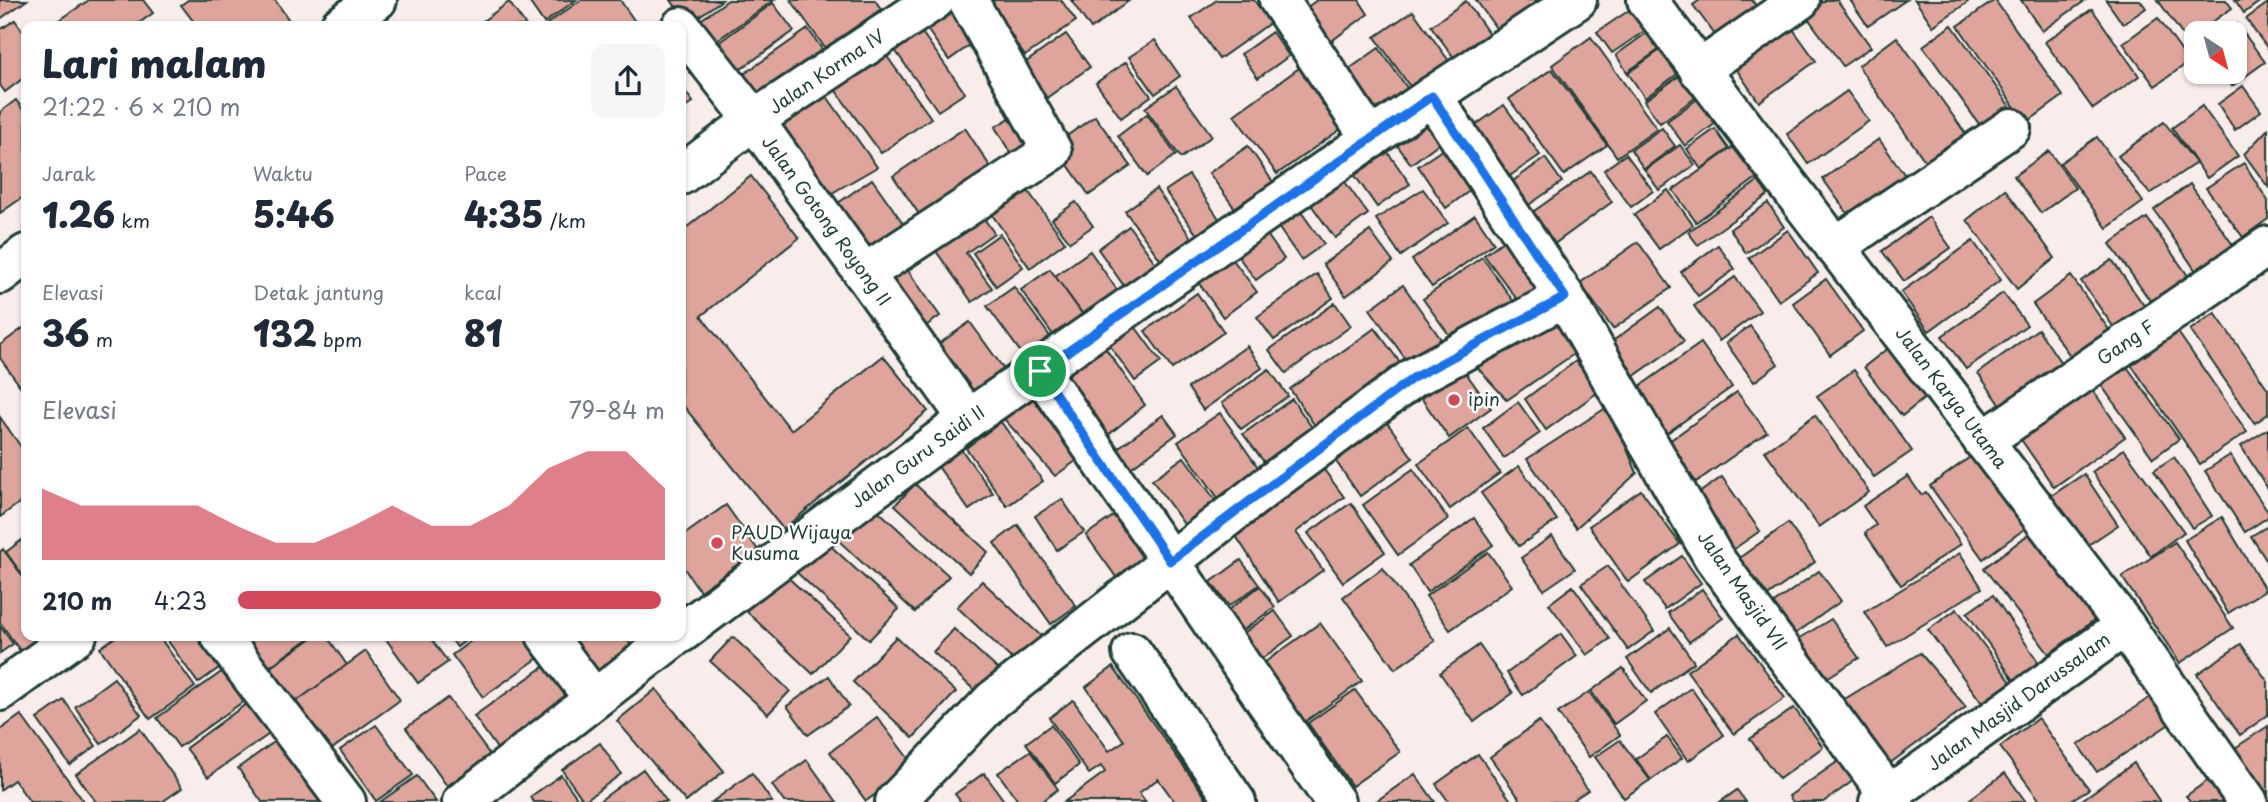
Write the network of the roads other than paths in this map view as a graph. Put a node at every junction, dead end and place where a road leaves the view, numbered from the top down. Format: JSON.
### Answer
{"nodes":[{"id":1,"x":377,"y":0,"type":"edge"},
{"id":2,"x":660,"y":0,"type":"edge"},
{"id":3,"x":934,"y":0,"type":"edge"},
{"id":4,"x":968,"y":0,"type":"edge"},
{"id":5,"x":1279,"y":0,"type":"edge"},
{"id":6,"x":1577,"y":0,"type":"edge"},
{"id":7,"x":1647,"y":0,"type":"edge"},
{"id":8,"x":1800,"y":0,"type":"edge"},
{"id":9,"x":347,"y":21,"type":"edge"},
{"id":10,"x":677,"y":21,"type":"edge"},
{"id":11,"x":686,"y":32,"type":"edge"},
{"id":12,"x":1699,"y":70,"type":"junction"},
{"id":13,"x":1432,"y":96,"type":"junction"},
{"id":14,"x":754,"y":120,"type":"junction"},
{"id":15,"x":2011,"y":128,"type":"dead end"},
{"id":16,"x":1371,"y":139,"type":"junction"},
{"id":17,"x":686,"y":171,"type":"edge"},
{"id":18,"x":2268,"y":246,"type":"edge"},
{"id":19,"x":1835,"y":247,"type":"junction"},
{"id":20,"x":21,"y":258,"type":"edge"},
{"id":21,"x":0,"y":274,"type":"edge"},
{"id":22,"x":864,"y":274,"type":"junction"},
{"id":23,"x":1565,"y":297,"type":"junction"},
{"id":24,"x":1040,"y":371,"type":"junction"},
{"id":25,"x":968,"y":419,"type":"junction"},
{"id":26,"x":1983,"y":441,"type":"junction"},
{"id":27,"x":1170,"y":561,"type":"junction"},
{"id":28,"x":2125,"y":626,"type":"junction"},
{"id":29,"x":686,"y":629,"type":"edge"},
{"id":30,"x":69,"y":641,"type":"edge"},
{"id":31,"x":225,"y":641,"type":"edge"},
{"id":32,"x":550,"y":641,"type":"edge"},
{"id":33,"x":670,"y":641,"type":"edge"},
{"id":34,"x":1132,"y":652,"type":"dead end"},
{"id":35,"x":0,"y":691,"type":"edge"},
{"id":36,"x":594,"y":699,"type":"junction"},
{"id":37,"x":1320,"y":797,"type":"edge"},
{"id":38,"x":1887,"y":800,"type":"edge"},
{"id":39,"x":346,"y":802,"type":"edge"},
{"id":40,"x":462,"y":802,"type":"edge"},
{"id":41,"x":895,"y":802,"type":"edge"},
{"id":42,"x":1236,"y":802,"type":"edge"},
{"id":43,"x":2248,"y":802,"type":"edge"}],
"edges":[{"from":1,"to":9,"type":"street"},
{"from":2,"to":10,"type":"street","name":"Jalan Gotong Royong II"},
{"from":3,"to":14,"type":"street","name":"Jalan Korma IV"},
{"from":4,"to":22,"type":"street"},
{"from":5,"to":16,"type":"street"},
{"from":6,"to":13,"type":"street","name":"Jalan Guru Saidi II"},
{"from":7,"to":12,"type":"street","name":"Jalan Karya Utama"},
{"from":8,"to":12,"type":"street"},
{"from":11,"to":14,"type":"street","name":"Jalan Gotong Royong II"},
{"from":12,"to":19,"type":"street","name":"Jalan Karya Utama"},
{"from":13,"to":16,"type":"street","name":"Jalan Guru Saidi II"},
{"from":13,"to":23,"type":"street","name":"Jalan Masjid VII"},
{"from":14,"to":17,"type":"street","name":"Jalan Korma IV"},
{"from":14,"to":22,"type":"street","name":"Jalan Gotong Royong II"},
{"from":15,"to":19,"type":"street"},
{"from":16,"to":24,"type":"street","name":"Jalan Guru Saidi II"},
{"from":18,"to":26,"type":"street","name":"Gang F"},
{"from":19,"to":26,"type":"street","name":"Jalan Karya Utama"},
{"from":20,"to":21,"type":"street"},
{"from":22,"to":25,"type":"street","name":"Jalan Gotong Royong II"},
{"from":23,"to":27,"type":"street"},
{"from":23,"to":38,"type":"street","name":"Jalan Masjid VII"},
{"from":24,"to":25,"type":"street","name":"Jalan Guru Saidi II"},
{"from":24,"to":27,"type":"street"},
{"from":25,"to":29,"type":"street","name":"Jalan Guru Saidi II"},
{"from":26,"to":28,"type":"street","name":"Jalan Karya Utama"},
{"from":27,"to":37,"type":"street"},
{"from":27,"to":41,"type":"street"},
{"from":28,"to":38,"type":"street","name":"Jalan Masjid Darussalam"},
{"from":28,"to":43,"type":"street","name":"Jalan Karya Utama"},
{"from":30,"to":35,"type":"street"},
{"from":31,"to":39,"type":"street"},
{"from":32,"to":36,"type":"street"},
{"from":33,"to":36,"type":"street","name":"Jalan Guru Saidi II"},
{"from":34,"to":42,"type":"street"},
{"from":36,"to":40,"type":"street","name":"Jalan Guru Saidi II"}]}
